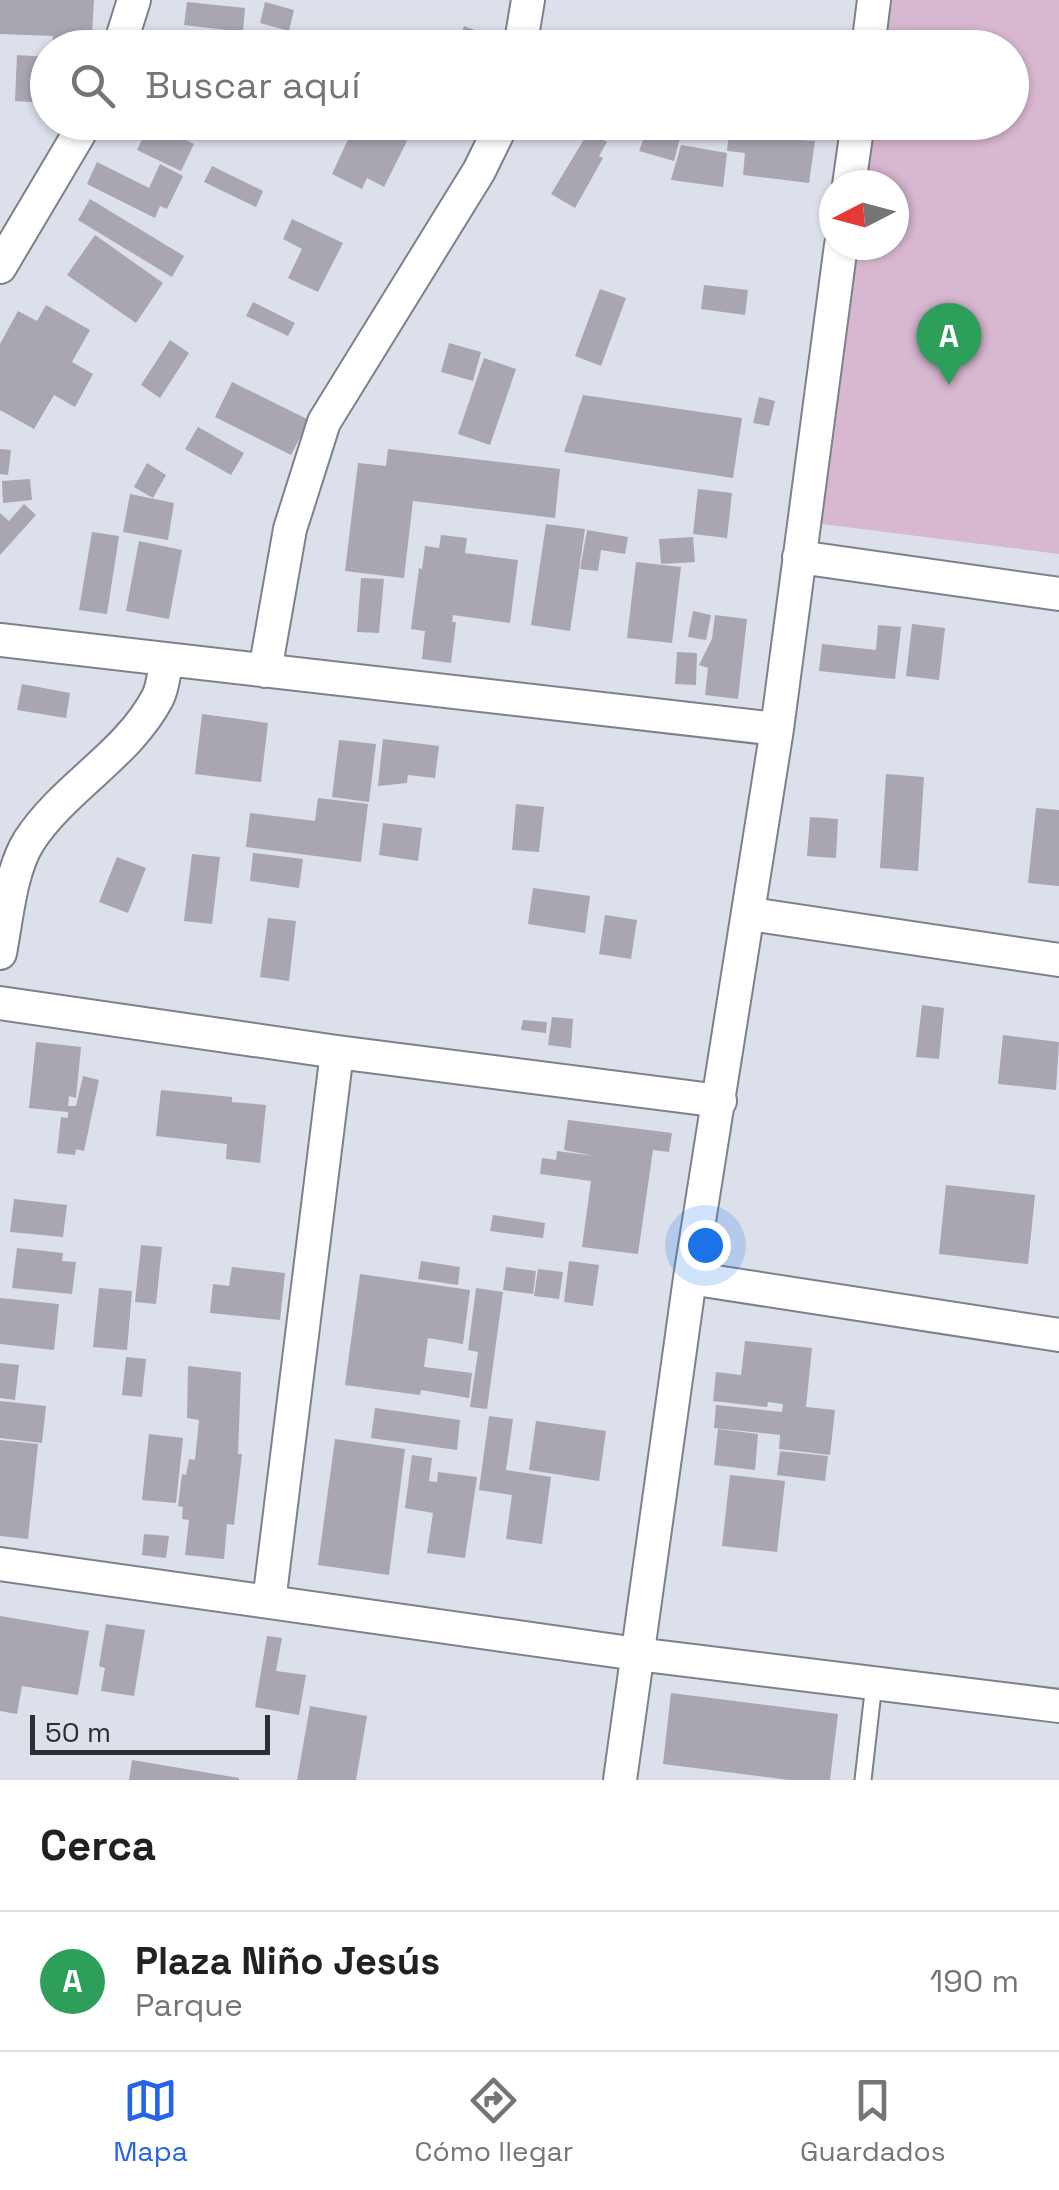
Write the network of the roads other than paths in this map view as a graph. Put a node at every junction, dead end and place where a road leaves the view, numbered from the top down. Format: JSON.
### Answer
{"nodes":[{"id":1,"x":134,"y":0,"type":"edge"},
{"id":2,"x":528,"y":0,"type":"edge"},
{"id":3,"x":874,"y":0,"type":"edge"},
{"id":4,"x":125,"y":30,"type":"edge"},
{"id":5,"x":523,"y":30,"type":"edge"},
{"id":6,"x":870,"y":30,"type":"edge"},
{"id":7,"x":75,"y":140,"type":"edge"},
{"id":8,"x":495,"y":140,"type":"edge"},
{"id":9,"x":855,"y":140,"type":"edge"},
{"id":10,"x":851,"y":170,"type":"edge"},
{"id":11,"x":839,"y":260,"type":"edge"},
{"id":12,"x":0,"y":267,"type":"edge"},
{"id":13,"x":799,"y":556,"type":"junction"},
{"id":14,"x":1059,"y":594,"type":"edge"},
{"id":15,"x":0,"y":640,"type":"edge"},
{"id":16,"x":167,"y":660,"type":"junction"},
{"id":17,"x":265,"y":671,"type":"junction"},
{"id":18,"x":777,"y":729,"type":"junction"},
{"id":19,"x":750,"y":914,"type":"junction"},
{"id":20,"x":0,"y":953,"type":"edge"},
{"id":21,"x":1059,"y":960,"type":"edge"},
{"id":22,"x":0,"y":1003,"type":"edge"},
{"id":23,"x":337,"y":1052,"type":"junction"},
{"id":24,"x":720,"y":1101,"type":"junction"},
{"id":25,"x":690,"y":1278,"type":"junction"},
{"id":26,"x":1059,"y":1335,"type":"edge"},
{"id":27,"x":0,"y":1564,"type":"edge"},
{"id":28,"x":269,"y":1602,"type":"junction"},
{"id":29,"x":637,"y":1654,"type":"junction"},
{"id":30,"x":874,"y":1684,"type":"junction"},
{"id":31,"x":1059,"y":1706,"type":"edge"},
{"id":32,"x":620,"y":1780,"type":"edge"},
{"id":33,"x":862,"y":1780,"type":"edge"}],
"edges":[{"from":1,"to":4,"type":"street"},
{"from":2,"to":5,"type":"street"},
{"from":3,"to":6,"type":"street"},
{"from":7,"to":12,"type":"street"},
{"from":8,"to":17,"type":"street"},
{"from":9,"to":10,"type":"street"},
{"from":11,"to":13,"type":"street"},
{"from":13,"to":14,"type":"street"},
{"from":13,"to":18,"type":"street"},
{"from":15,"to":16,"type":"street"},
{"from":16,"to":17,"type":"street"},
{"from":16,"to":20,"type":"street"},
{"from":17,"to":18,"type":"street"},
{"from":18,"to":19,"type":"street"},
{"from":19,"to":21,"type":"street"},
{"from":19,"to":24,"type":"street"},
{"from":22,"to":23,"type":"street"},
{"from":23,"to":24,"type":"street"},
{"from":23,"to":28,"type":"street"},
{"from":24,"to":25,"type":"street"},
{"from":25,"to":26,"type":"street"},
{"from":25,"to":29,"type":"street"},
{"from":27,"to":28,"type":"street"},
{"from":28,"to":29,"type":"street"},
{"from":29,"to":30,"type":"street"},
{"from":29,"to":32,"type":"street"},
{"from":30,"to":31,"type":"street"},
{"from":30,"to":33,"type":"lane"}]}
